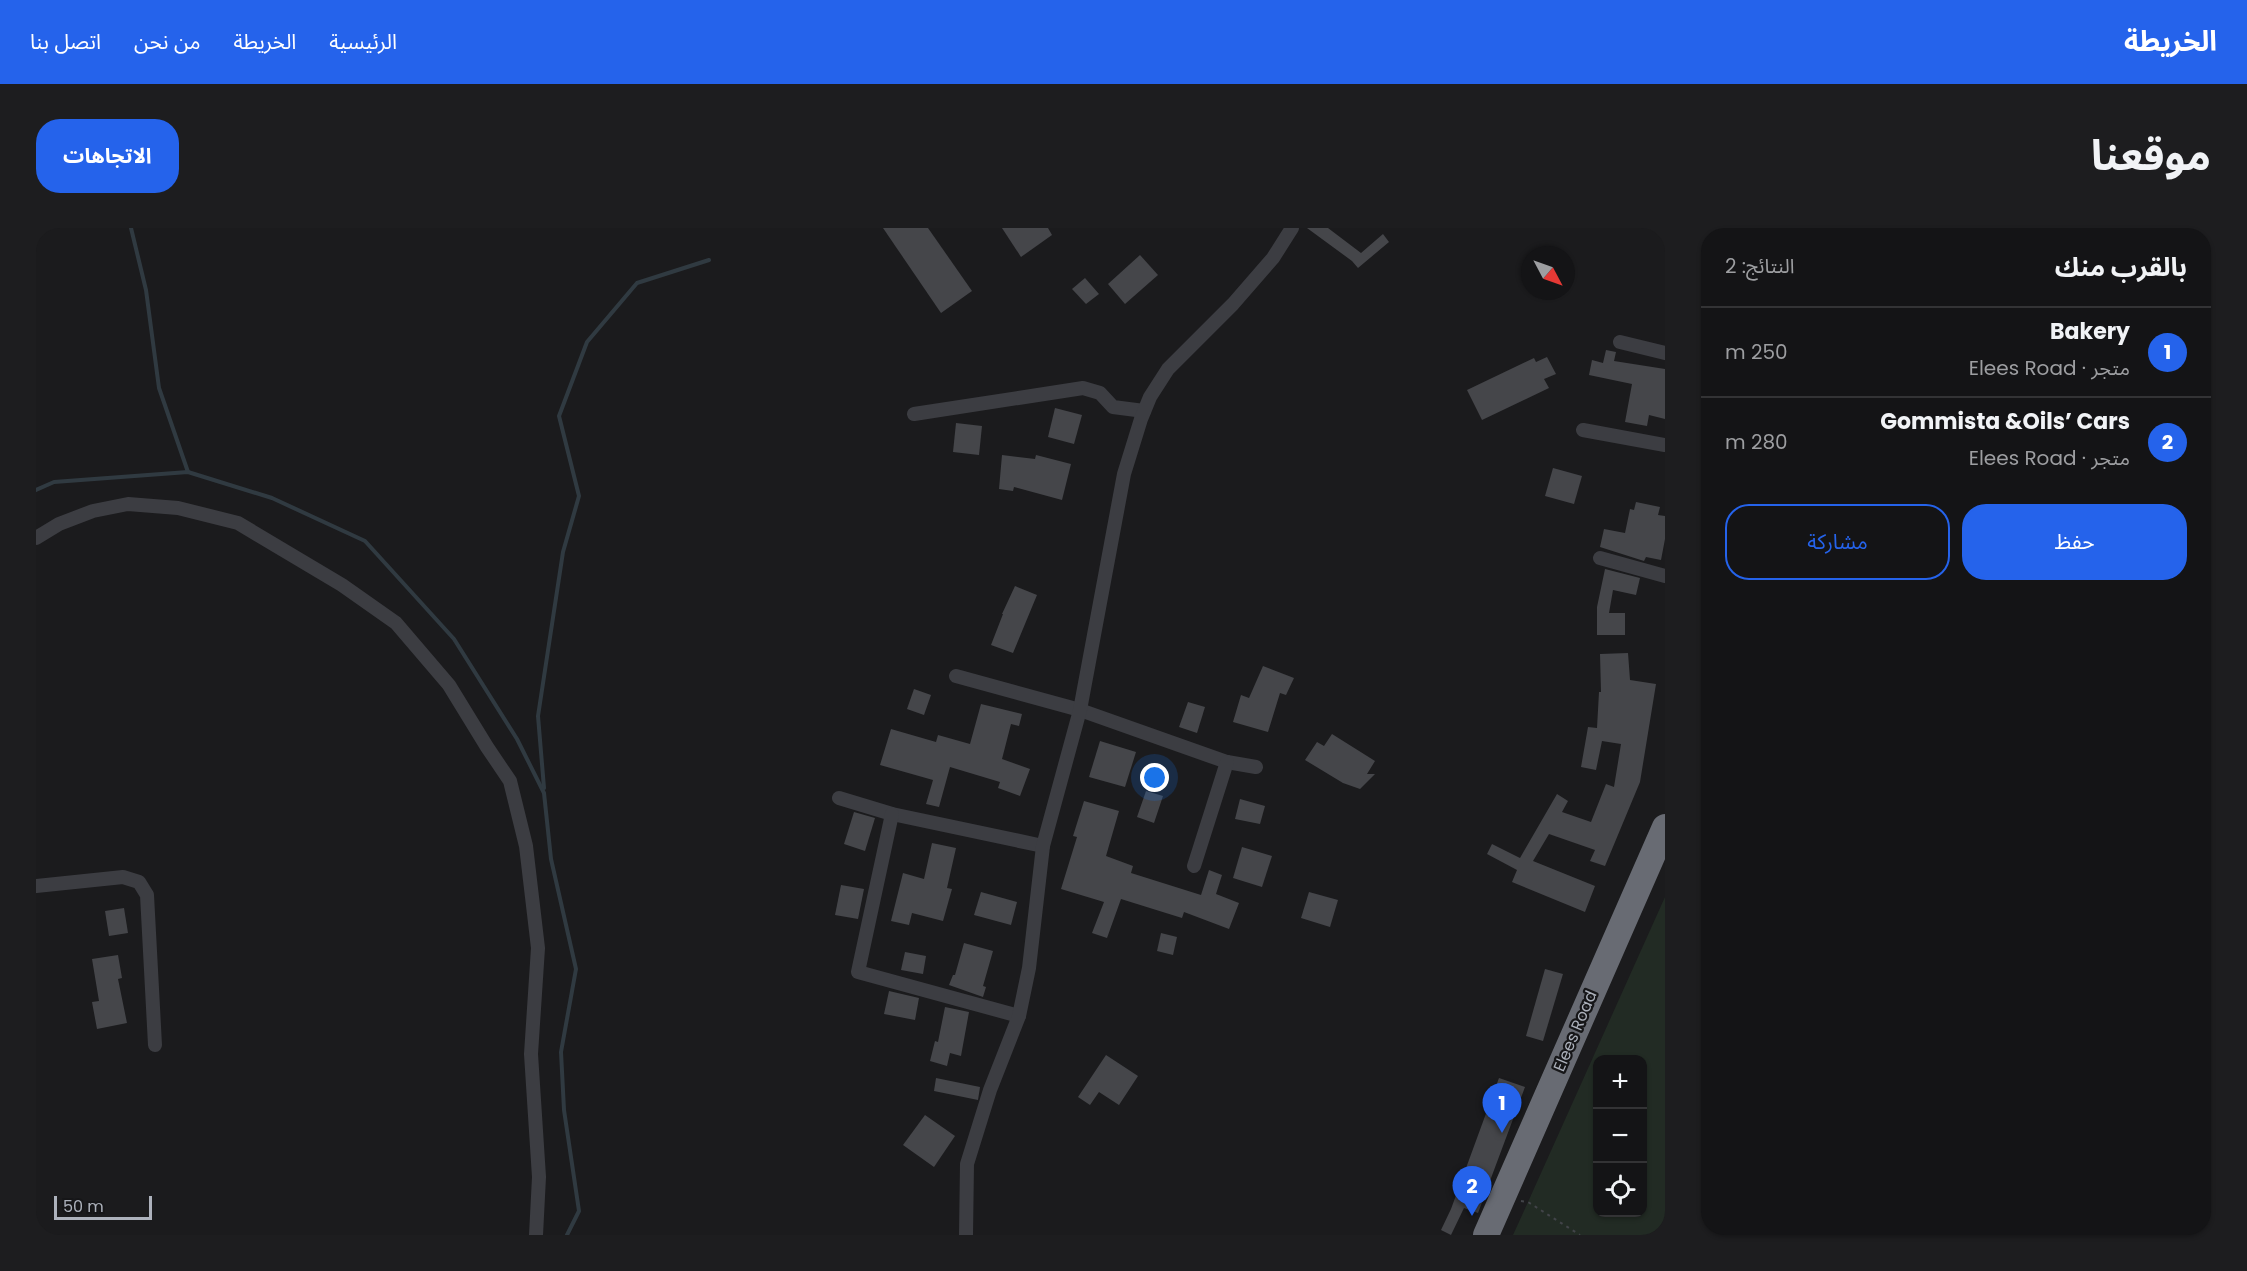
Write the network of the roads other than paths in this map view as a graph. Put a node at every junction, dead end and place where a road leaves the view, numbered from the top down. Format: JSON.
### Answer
{"nodes":[{"id":1,"x":1292,"y":228,"type":"edge"},
{"id":2,"x":1620,"y":342,"type":"dead end"},
{"id":3,"x":1665,"y":352,"type":"edge"},
{"id":4,"x":1144,"y":411,"type":"junction"},
{"id":5,"x":914,"y":414,"type":"dead end"},
{"id":6,"x":1583,"y":430,"type":"dead end"},
{"id":7,"x":1665,"y":445,"type":"edge"},
{"id":8,"x":36,"y":538,"type":"edge"},
{"id":9,"x":1600,"y":558,"type":"dead end"},
{"id":10,"x":1665,"y":576,"type":"edge"},
{"id":11,"x":956,"y":676,"type":"dead end"},
{"id":12,"x":1080,"y":710,"type":"junction"},
{"id":13,"x":1227,"y":762,"type":"junction"},
{"id":14,"x":1256,"y":767,"type":"dead end"},
{"id":15,"x":838,"y":798,"type":"dead end"},
{"id":16,"x":892,"y":814,"type":"junction"},
{"id":17,"x":1665,"y":827,"type":"edge"},
{"id":18,"x":1043,"y":846,"type":"junction"},
{"id":19,"x":1194,"y":866,"type":"dead end"},
{"id":20,"x":36,"y":886,"type":"edge"},
{"id":21,"x":1019,"y":1016,"type":"junction"},
{"id":22,"x":155,"y":1045,"type":"dead end"},
{"id":23,"x":536,"y":1235,"type":"edge"},
{"id":24,"x":966,"y":1235,"type":"edge"},
{"id":25,"x":1486,"y":1235,"type":"edge"}],
"edges":[{"from":1,"to":4,"type":"street"},
{"from":2,"to":3,"type":"street"},
{"from":4,"to":5,"type":"street"},
{"from":4,"to":12,"type":"street"},
{"from":6,"to":7,"type":"street"},
{"from":8,"to":23,"type":"street"},
{"from":9,"to":10,"type":"street"},
{"from":11,"to":12,"type":"street"},
{"from":12,"to":13,"type":"street"},
{"from":12,"to":18,"type":"street"},
{"from":13,"to":14,"type":"street"},
{"from":13,"to":19,"type":"street"},
{"from":15,"to":16,"type":"street"},
{"from":16,"to":18,"type":"street"},
{"from":16,"to":21,"type":"street"},
{"from":17,"to":25,"type":"highway","name":"Elees Road"},
{"from":18,"to":21,"type":"street"},
{"from":20,"to":22,"type":"street"},
{"from":21,"to":24,"type":"street"}]}
